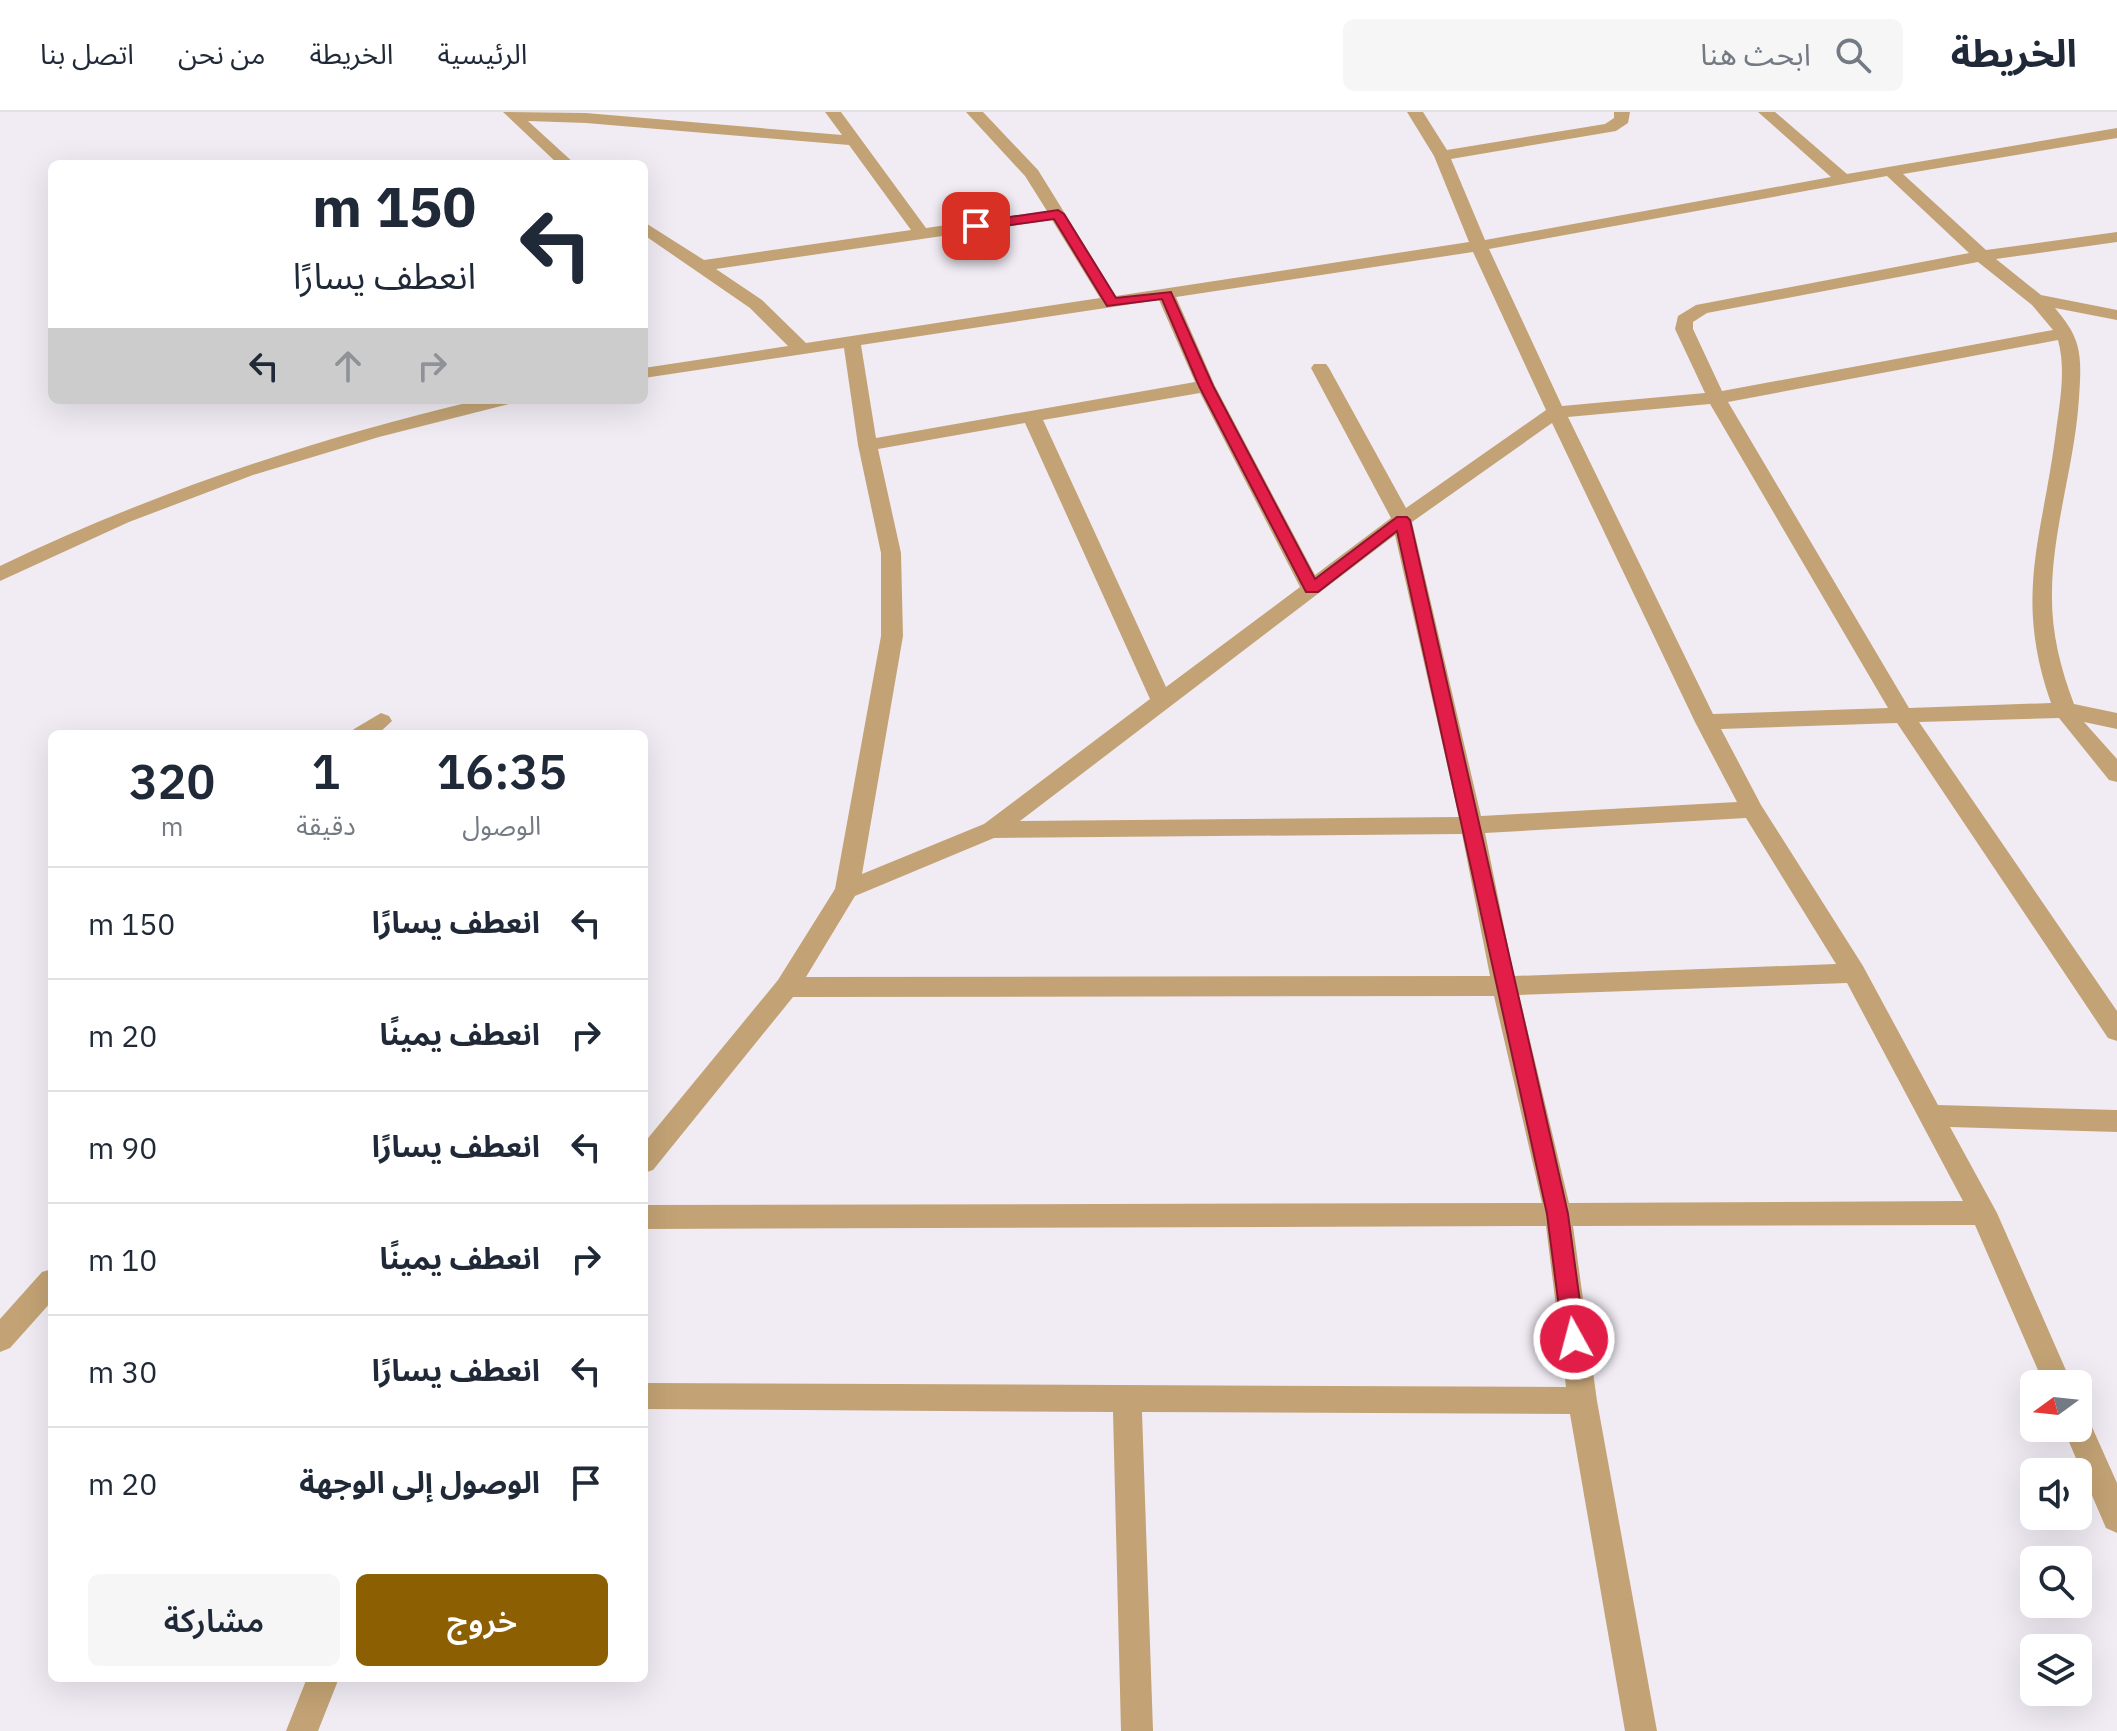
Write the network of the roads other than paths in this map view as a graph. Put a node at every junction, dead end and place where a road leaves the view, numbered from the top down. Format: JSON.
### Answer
{"nodes":[{"id":1,"x":833,"y":112,"type":"edge"},
{"id":2,"x":974,"y":112,"type":"edge"},
{"id":3,"x":1415,"y":112,"type":"edge"},
{"id":4,"x":1622,"y":112,"type":"edge"},
{"id":5,"x":1766,"y":112,"type":"edge"},
{"id":6,"x":511,"y":114,"type":"edge"},
{"id":7,"x":2117,"y":133,"type":"edge"},
{"id":8,"x":853,"y":141,"type":"junction"},
{"id":9,"x":1442,"y":156,"type":"junction"},
{"id":10,"x":563,"y":160,"type":"edge"},
{"id":11,"x":1891,"y":171,"type":"junction"},
{"id":12,"x":1844,"y":180,"type":"junction"},
{"id":13,"x":1058,"y":214,"type":"junction"},
{"id":14,"x":648,"y":230,"type":"edge"},
{"id":15,"x":921,"y":233,"type":"junction"},
{"id":16,"x":2117,"y":237,"type":"edge"},
{"id":17,"x":1479,"y":246,"type":"junction"},
{"id":18,"x":1982,"y":256,"type":"junction"},
{"id":19,"x":699,"y":266,"type":"junction"},
{"id":20,"x":1166,"y":295,"type":"junction"},
{"id":21,"x":2035,"y":299,"type":"junction"},
{"id":22,"x":1112,"y":303,"type":"junction"},
{"id":23,"x":2117,"y":315,"type":"edge"},
{"id":24,"x":2064,"y":333,"type":"junction"},
{"id":25,"x":852,"y":343,"type":"junction"},
{"id":26,"x":802,"y":349,"type":"junction"},
{"id":27,"x":1320,"y":368,"type":"dead end"},
{"id":28,"x":648,"y":372,"type":"edge"},
{"id":29,"x":1206,"y":386,"type":"junction"},
{"id":30,"x":1716,"y":398,"type":"junction"},
{"id":31,"x":484,"y":404,"type":"edge"},
{"id":32,"x":1556,"y":412,"type":"junction"},
{"id":33,"x":1032,"y":417,"type":"junction"},
{"id":34,"x":868,"y":445,"type":"junction"},
{"id":35,"x":1402,"y":520,"type":"junction"},
{"id":36,"x":0,"y":574,"type":"edge"},
{"id":37,"x":1312,"y":589,"type":"junction"},
{"id":38,"x":1162,"y":702,"type":"junction"},
{"id":39,"x":2065,"y":710,"type":"junction"},
{"id":40,"x":1902,"y":714,"type":"junction"},
{"id":41,"x":381,"y":721,"type":"dead end"},
{"id":42,"x":2117,"y":721,"type":"edge"},
{"id":43,"x":1706,"y":722,"type":"junction"},
{"id":44,"x":368,"y":730,"type":"edge"},
{"id":45,"x":2117,"y":774,"type":"edge"},
{"id":46,"x":1752,"y":809,"type":"junction"},
{"id":47,"x":1472,"y":825,"type":"junction"},
{"id":48,"x":992,"y":830,"type":"junction"},
{"id":49,"x":847,"y":890,"type":"junction"},
{"id":50,"x":1854,"y":973,"type":"junction"},
{"id":51,"x":1504,"y":986,"type":"junction"},
{"id":52,"x":787,"y":987,"type":"junction"},
{"id":53,"x":2117,"y":1031,"type":"edge"},
{"id":54,"x":1931,"y":1116,"type":"junction"},
{"id":55,"x":2117,"y":1121,"type":"edge"},
{"id":56,"x":648,"y":1157,"type":"edge"},
{"id":57,"x":1983,"y":1213,"type":"junction"},
{"id":58,"x":1558,"y":1214,"type":"junction"},
{"id":59,"x":648,"y":1217,"type":"edge"},
{"id":60,"x":48,"y":1285,"type":"edge"},
{"id":61,"x":0,"y":1339,"type":"edge"},
{"id":62,"x":2052,"y":1370,"type":"edge"},
{"id":63,"x":648,"y":1396,"type":"edge"},
{"id":64,"x":1127,"y":1399,"type":"junction"},
{"id":65,"x":1582,"y":1401,"type":"junction"},
{"id":66,"x":2084,"y":1442,"type":"edge"},
{"id":67,"x":2117,"y":1518,"type":"edge"},
{"id":68,"x":321,"y":1682,"type":"edge"},
{"id":69,"x":302,"y":1731,"type":"edge"},
{"id":70,"x":1137,"y":1731,"type":"edge"},
{"id":71,"x":1641,"y":1731,"type":"edge"}],
"edges":[{"from":1,"to":8,"type":"street"},
{"from":2,"to":13,"type":"street"},
{"from":3,"to":9,"type":"street"},
{"from":4,"to":9,"type":"street"},
{"from":5,"to":12,"type":"street"},
{"from":6,"to":8,"type":"street"},
{"from":6,"to":10,"type":"street"},
{"from":7,"to":11,"type":"street"},
{"from":8,"to":15,"type":"street"},
{"from":9,"to":17,"type":"street"},
{"from":11,"to":12,"type":"street"},
{"from":11,"to":18,"type":"street"},
{"from":12,"to":17,"type":"street"},
{"from":13,"to":15,"type":"street"},
{"from":13,"to":22,"type":"street"},
{"from":14,"to":19,"type":"street"},
{"from":15,"to":19,"type":"street"},
{"from":16,"to":18,"type":"street"},
{"from":17,"to":20,"type":"street"},
{"from":17,"to":32,"type":"street"},
{"from":18,"to":21,"type":"street"},
{"from":18,"to":30,"type":"street"},
{"from":19,"to":26,"type":"street"},
{"from":20,"to":22,"type":"street"},
{"from":20,"to":29,"type":"street"},
{"from":21,"to":23,"type":"street"},
{"from":21,"to":24,"type":"street"},
{"from":22,"to":25,"type":"street"},
{"from":24,"to":30,"type":"street"},
{"from":24,"to":39,"type":"street"},
{"from":25,"to":26,"type":"street"},
{"from":25,"to":34,"type":"street"},
{"from":26,"to":28,"type":"street"},
{"from":27,"to":35,"type":"street"},
{"from":29,"to":33,"type":"street"},
{"from":29,"to":37,"type":"street"},
{"from":30,"to":32,"type":"street"},
{"from":30,"to":40,"type":"street"},
{"from":31,"to":36,"type":"street"},
{"from":32,"to":35,"type":"street"},
{"from":32,"to":43,"type":"street"},
{"from":33,"to":34,"type":"street"},
{"from":33,"to":38,"type":"street"},
{"from":34,"to":49,"type":"street"},
{"from":35,"to":37,"type":"street"},
{"from":35,"to":47,"type":"street"},
{"from":37,"to":38,"type":"street"},
{"from":38,"to":48,"type":"street"},
{"from":39,"to":40,"type":"street"},
{"from":39,"to":42,"type":"street"},
{"from":39,"to":45,"type":"street"},
{"from":40,"to":43,"type":"street"},
{"from":40,"to":53,"type":"street"},
{"from":41,"to":44,"type":"street"},
{"from":43,"to":46,"type":"street"},
{"from":46,"to":47,"type":"street"},
{"from":46,"to":50,"type":"street"},
{"from":47,"to":48,"type":"street"},
{"from":47,"to":51,"type":"street"},
{"from":48,"to":49,"type":"street"},
{"from":49,"to":52,"type":"street"},
{"from":50,"to":51,"type":"street"},
{"from":50,"to":54,"type":"street"},
{"from":51,"to":52,"type":"street"},
{"from":51,"to":58,"type":"street"},
{"from":52,"to":56,"type":"street"},
{"from":54,"to":55,"type":"street"},
{"from":54,"to":57,"type":"street"},
{"from":57,"to":58,"type":"street"},
{"from":57,"to":62,"type":"street"},
{"from":58,"to":59,"type":"street"},
{"from":58,"to":65,"type":"street"},
{"from":60,"to":61,"type":"street"},
{"from":63,"to":64,"type":"street"},
{"from":64,"to":65,"type":"street"},
{"from":64,"to":70,"type":"street"},
{"from":65,"to":71,"type":"street"},
{"from":66,"to":67,"type":"street"},
{"from":68,"to":69,"type":"street"}]}
